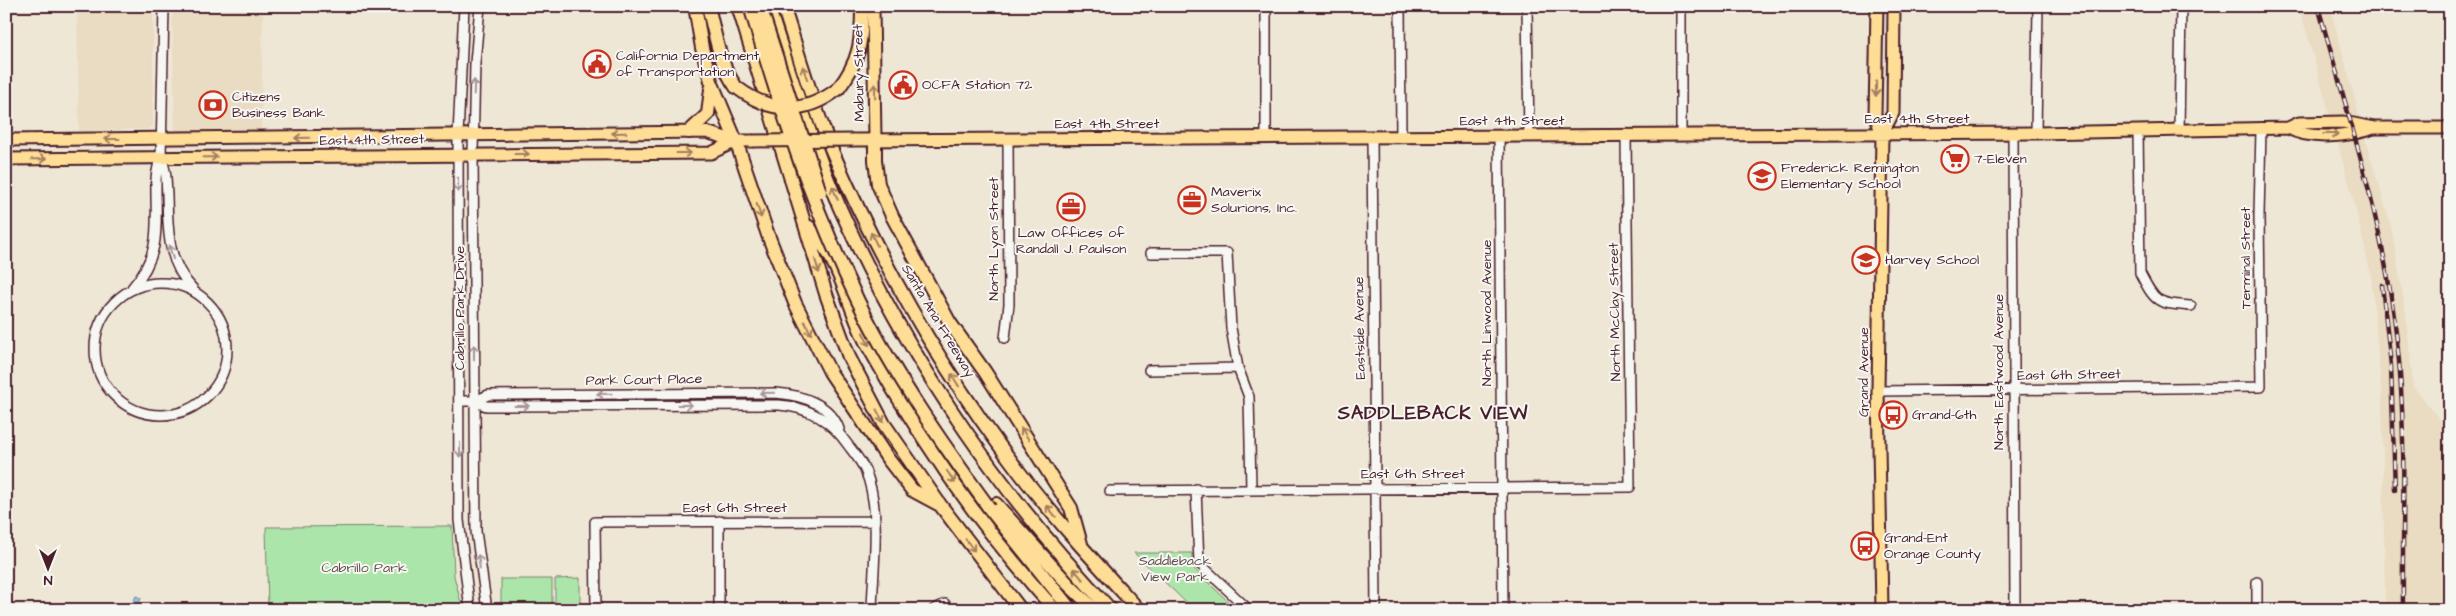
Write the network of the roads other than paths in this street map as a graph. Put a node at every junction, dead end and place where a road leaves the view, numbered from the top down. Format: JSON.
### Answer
{"nodes":[{"id":1,"x":164,"y":6,"type":"edge"},
{"id":2,"x":464,"y":6,"type":"edge"},
{"id":3,"x":480,"y":6,"type":"edge"},
{"id":4,"x":695,"y":6,"type":"edge"},
{"id":5,"x":708,"y":6,"type":"edge"},
{"id":6,"x":738,"y":6,"type":"edge"},
{"id":7,"x":750,"y":6,"type":"edge"},
{"id":8,"x":760,"y":6,"type":"edge"},
{"id":9,"x":768,"y":6,"type":"edge"},
{"id":10,"x":783,"y":6,"type":"edge"},
{"id":11,"x":862,"y":6,"type":"edge"},
{"id":12,"x":873,"y":6,"type":"edge"},
{"id":13,"x":1266,"y":6,"type":"edge"},
{"id":14,"x":1400,"y":6,"type":"edge"},
{"id":15,"x":1528,"y":6,"type":"edge"},
{"id":16,"x":1681,"y":6,"type":"edge"},
{"id":17,"x":1877,"y":6,"type":"edge"},
{"id":18,"x":1894,"y":6,"type":"edge"},
{"id":19,"x":2038,"y":6,"type":"edge"},
{"id":20,"x":2181,"y":6,"type":"edge"},
{"id":21,"x":711,"y":81,"type":"junction"},
{"id":22,"x":2450,"y":128,"type":"edge"},
{"id":23,"x":2261,"y":129,"type":"junction"},
{"id":24,"x":2179,"y":130,"type":"junction"},
{"id":25,"x":2138,"y":131,"type":"junction"},
{"id":26,"x":690,"y":132,"type":"junction"},
{"id":27,"x":2013,"y":133,"type":"junction"},
{"id":28,"x":2036,"y":133,"type":"junction"},
{"id":29,"x":1882,"y":134,"type":"junction"},
{"id":30,"x":1681,"y":135,"type":"junction"},
{"id":31,"x":458,"y":136,"type":"junction"},
{"id":32,"x":473,"y":136,"type":"junction"},
{"id":33,"x":1499,"y":136,"type":"junction"},
{"id":34,"x":1529,"y":136,"type":"junction"},
{"id":35,"x":1626,"y":136,"type":"junction"},
{"id":36,"x":1372,"y":137,"type":"junction"},
{"id":37,"x":1401,"y":137,"type":"junction"},
{"id":38,"x":1266,"y":138,"type":"junction"},
{"id":39,"x":161,"y":139,"type":"junction"},
{"id":40,"x":6,"y":140,"type":"edge"},
{"id":41,"x":875,"y":140,"type":"junction"},
{"id":42,"x":1008,"y":140,"type":"junction"},
{"id":43,"x":736,"y":141,"type":"junction"},
{"id":44,"x":458,"y":154,"type":"junction"},
{"id":45,"x":473,"y":154,"type":"junction"},
{"id":46,"x":161,"y":158,"type":"junction"},
{"id":47,"x":6,"y":159,"type":"edge"},
{"id":48,"x":803,"y":219,"type":"junction"},
{"id":49,"x":1151,"y":253,"type":"dead end"},
{"id":50,"x":130,"y":290,"type":"junction"},
{"id":51,"x":196,"y":293,"type":"junction"},
{"id":52,"x":2191,"y":306,"type":"dead end"},
{"id":53,"x":1005,"y":338,"type":"dead end"},
{"id":54,"x":1238,"y":368,"type":"junction"},
{"id":55,"x":1149,"y":370,"type":"dead end"},
{"id":56,"x":2261,"y":387,"type":"joint"},
{"id":57,"x":2013,"y":390,"type":"junction"},
{"id":58,"x":1878,"y":391,"type":"junction"},
{"id":59,"x":475,"y":401,"type":"junction"},
{"id":60,"x":460,"y":402,"type":"junction"},
{"id":61,"x":841,"y":434,"type":"junction"},
{"id":62,"x":1630,"y":487,"type":"joint"},
{"id":63,"x":1250,"y":488,"type":"junction"},
{"id":64,"x":1376,"y":488,"type":"junction"},
{"id":65,"x":1502,"y":488,"type":"junction"},
{"id":66,"x":1196,"y":489,"type":"junction"},
{"id":67,"x":1110,"y":491,"type":"dead end"},
{"id":68,"x":941,"y":506,"type":"junction"},
{"id":69,"x":993,"y":507,"type":"junction"},
{"id":70,"x":874,"y":521,"type":"junction"},
{"id":71,"x":719,"y":522,"type":"junction"},
{"id":72,"x":1083,"y":548,"type":"junction"},
{"id":73,"x":2257,"y":582,"type":"dead end"},
{"id":74,"x":945,"y":604,"type":"dead end"},
{"id":75,"x":470,"y":610,"type":"edge"},
{"id":76,"x":487,"y":610,"type":"edge"},
{"id":77,"x":596,"y":610,"type":"edge"},
{"id":78,"x":719,"y":610,"type":"edge"},
{"id":79,"x":872,"y":610,"type":"edge"},
{"id":80,"x":933,"y":610,"type":"edge"},
{"id":81,"x":1021,"y":610,"type":"edge"},
{"id":82,"x":1055,"y":610,"type":"edge"},
{"id":83,"x":1071,"y":610,"type":"edge"},
{"id":84,"x":1096,"y":610,"type":"edge"},
{"id":85,"x":1111,"y":610,"type":"edge"},
{"id":86,"x":1139,"y":610,"type":"edge"},
{"id":87,"x":1249,"y":610,"type":"edge"},
{"id":88,"x":1376,"y":610,"type":"edge"},
{"id":89,"x":1503,"y":610,"type":"edge"},
{"id":90,"x":1882,"y":610,"type":"edge"},
{"id":91,"x":2015,"y":610,"type":"edge"},
{"id":92,"x":2257,"y":610,"type":"edge"}],
"edges":[{"from":1,"to":39,"type":"street"},
{"from":2,"to":31,"type":"street","name":"Cabrillo Park Drive"},
{"from":32,"to":3,"type":"street","name":"Cabrillo Park Drive","one_way":true},
{"from":4,"to":21,"type":"highway"},
{"from":5,"to":11,"type":"highway","bridge":true},
{"from":6,"to":48,"type":"highway"},
{"from":7,"to":69,"type":"highway","bridge":true},
{"from":8,"to":69,"type":"highway","bridge":true},
{"from":85,"to":9,"type":"highway","one_way":true},
{"from":72,"to":10,"type":"highway","name":"Santa Ana Freeway","one_way":true},
{"from":41,"to":12,"type":"main road","name":"Mabury Street","one_way":true},
{"from":13,"to":38,"type":"street"},
{"from":14,"to":37,"type":"street"},
{"from":15,"to":34,"type":"street"},
{"from":16,"to":30,"type":"street"},
{"from":17,"to":29,"type":"main road","name":"Grand Avenue","one_way":true},
{"from":18,"to":29,"type":"main road","name":"Grand Avenue"},
{"from":19,"to":28,"type":"street"},
{"from":20,"to":24,"type":"street"},
{"from":21,"to":26,"type":"highway"},
{"from":21,"to":43,"type":"highway"},
{"from":22,"to":23,"type":"main road","name":"East 4th Street"},
{"from":23,"to":24,"type":"main road","name":"East 4th Street"},
{"from":23,"to":56,"type":"street","name":"Terminal Street"},
{"from":24,"to":25,"type":"main road","name":"East 4th Street"},
{"from":25,"to":28,"type":"main road","name":"East 4th Street"},
{"from":25,"to":52,"type":"street"},
{"from":26,"to":32,"type":"main road","name":"East 4th Street","one_way":true},
{"from":26,"to":43,"type":"main road","name":"East 4th Street"},
{"from":27,"to":28,"type":"main road","name":"East 4th Street"},
{"from":27,"to":29,"type":"main road","name":"East 4th Street"},
{"from":27,"to":57,"type":"street","name":"North Eastwood Avenue"},
{"from":29,"to":30,"type":"main road","name":"East 4th Street"},
{"from":29,"to":58,"type":"main road","name":"Grand Avenue"},
{"from":30,"to":35,"type":"main road","name":"East 4th Street"},
{"from":31,"to":32,"type":"main road","name":"East 4th Street"},
{"from":31,"to":39,"type":"main road","name":"East 4th Street","one_way":true},
{"from":31,"to":44,"type":"street","name":"Cabrillo Park Drive"},
{"from":32,"to":45,"type":"street","name":"Cabrillo Park Drive"},
{"from":33,"to":34,"type":"main road","name":"East 4th Street"},
{"from":33,"to":37,"type":"main road","name":"East 4th Street"},
{"from":33,"to":65,"type":"street","name":"North Linwood Avenue"},
{"from":34,"to":35,"type":"main road","name":"East 4th Street"},
{"from":35,"to":62,"type":"street","name":"North McClay Street"},
{"from":36,"to":37,"type":"main road","name":"East 4th Street"},
{"from":36,"to":38,"type":"main road","name":"East 4th Street"},
{"from":36,"to":64,"type":"street","name":"Eastside Avenue"},
{"from":38,"to":42,"type":"main road","name":"East 4th Street"},
{"from":39,"to":40,"type":"main road","name":"East 4th Street","one_way":true},
{"from":39,"to":46,"type":"street"},
{"from":41,"to":42,"type":"main road","name":"East 4th Street"},
{"from":41,"to":43,"type":"main road","name":"East 4th Street","bridge":true},
{"from":72,"to":41,"type":"highway","one_way":true},
{"from":42,"to":53,"type":"street","name":"North Lyon Street"},
{"from":45,"to":43,"type":"main road","name":"East 4th Street","one_way":true},
{"from":43,"to":68,"type":"highway","one_way":true},
{"from":44,"to":45,"type":"main road","name":"East 4th Street"},
{"from":46,"to":44,"type":"main road","name":"East 4th Street","one_way":true},
{"from":44,"to":60,"type":"street","name":"Cabrillo Park Drive","one_way":true},
{"from":59,"to":45,"type":"street","name":"Cabrillo Park Drive","one_way":true},
{"from":47,"to":46,"type":"main road","name":"East 4th Street","one_way":true},
{"from":46,"to":50,"type":"street"},
{"from":51,"to":46,"type":"street","one_way":true},
{"from":48,"to":68,"type":"highway","one_way":true},
{"from":48,"to":82,"type":"highway","one_way":true},
{"from":49,"to":54,"type":"street"},
{"from":50,"to":51,"type":"street"},
{"from":50,"to":51,"type":"street"},
{"from":54,"to":55,"type":"street"},
{"from":54,"to":63,"type":"street"},
{"from":56,"to":57,"type":"street","name":"East 6th Street"},
{"from":57,"to":58,"type":"street","name":"East 6th Street"},
{"from":57,"to":91,"type":"street","name":"North Eastwood Avenue"},
{"from":58,"to":90,"type":"main road","name":"Grand Avenue"},
{"from":59,"to":60,"type":"street","name":"Park Court Place"},
{"from":59,"to":61,"type":"street","name":"Park Court Place","one_way":true},
{"from":61,"to":59,"type":"street","name":"Park Court Place","one_way":true},
{"from":76,"to":59,"type":"street","name":"Cabrillo Park Drive","one_way":true},
{"from":60,"to":75,"type":"street","name":"Cabrillo Park Drive","one_way":true},
{"from":61,"to":70,"type":"street"},
{"from":62,"to":65,"type":"street","name":"East 6th Street"},
{"from":63,"to":64,"type":"street","name":"East 6th Street"},
{"from":63,"to":66,"type":"street","name":"East 6th Street"},
{"from":64,"to":65,"type":"street","name":"East 6th Street"},
{"from":64,"to":88,"type":"street","name":"Eastside Avenue"},
{"from":65,"to":89,"type":"street","name":"North Linwood Avenue"},
{"from":66,"to":67,"type":"street"},
{"from":66,"to":87,"type":"street"},
{"from":68,"to":81,"type":"highway","one_way":true},
{"from":69,"to":83,"type":"highway"},
{"from":69,"to":84,"type":"highway"},
{"from":70,"to":71,"type":"street","name":"East 6th Street"},
{"from":70,"to":79,"type":"street"},
{"from":71,"to":77,"type":"street","name":"East 6th Street"},
{"from":71,"to":78,"type":"street"},
{"from":72,"to":86,"type":"highway","name":"Santa Ana Freeway"},
{"from":73,"to":92,"type":"street"},
{"from":74,"to":80,"type":"street"}]}
